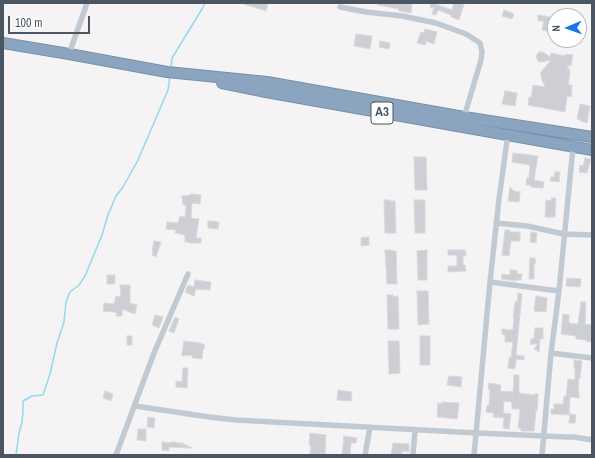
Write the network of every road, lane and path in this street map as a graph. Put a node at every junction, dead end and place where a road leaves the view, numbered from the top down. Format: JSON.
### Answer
{"nodes":[{"id":1,"x":87,"y":3,"type":"edge"},
{"id":2,"x":340,"y":7,"type":"dead end"},
{"id":3,"x":3,"y":43,"type":"edge"},
{"id":4,"x":69,"y":54,"type":"junction"},
{"id":5,"x":170,"y":72,"type":"junction"},
{"id":6,"x":464,"y":117,"type":"junction"},
{"id":7,"x":510,"y":124,"type":"junction"},
{"id":8,"x":507,"y":136,"type":"junction"},
{"id":9,"x":592,"y":137,"type":"edge"},
{"id":10,"x":573,"y":147,"type":"junction"},
{"id":11,"x":592,"y":150,"type":"edge"},
{"id":12,"x":496,"y":223,"type":"junction"},
{"id":13,"x":564,"y":234,"type":"junction"},
{"id":14,"x":592,"y":234,"type":"edge"},
{"id":15,"x":188,"y":274,"type":"dead end"},
{"id":16,"x":490,"y":282,"type":"junction"},
{"id":17,"x":559,"y":291,"type":"junction"},
{"id":18,"x":550,"y":353,"type":"junction"},
{"id":19,"x":592,"y":358,"type":"edge"},
{"id":20,"x":135,"y":406,"type":"junction"},
{"id":21,"x":370,"y":427,"type":"junction"},
{"id":22,"x":415,"y":430,"type":"junction"},
{"id":23,"x":477,"y":433,"type":"junction"},
{"id":24,"x":544,"y":436,"type":"junction"},
{"id":25,"x":592,"y":440,"type":"edge"},
{"id":26,"x":116,"y":455,"type":"edge"},
{"id":27,"x":365,"y":455,"type":"edge"},
{"id":28,"x":413,"y":455,"type":"edge"},
{"id":29,"x":474,"y":455,"type":"edge"},
{"id":30,"x":542,"y":455,"type":"edge"}],
"edges":[{"from":1,"to":4,"type":"street"},
{"from":2,"to":6,"type":"street"},
{"from":3,"to":4,"type":"highway","number":"A3"},
{"from":4,"to":5,"type":"highway","number":"A3"},
{"from":5,"to":6,"type":"highway","number":"A3"},
{"from":5,"to":8,"type":"highway","number":"A3"},
{"from":6,"to":7,"type":"highway","number":"A3"},
{"from":7,"to":8,"type":"street"},
{"from":7,"to":9,"type":"highway","number":"A3"},
{"from":8,"to":10,"type":"highway","number":"A3"},
{"from":8,"to":12,"type":"street"},
{"from":10,"to":11,"type":"highway","number":"A3"},
{"from":10,"to":13,"type":"street"},
{"from":12,"to":13,"type":"street"},
{"from":12,"to":16,"type":"street"},
{"from":13,"to":14,"type":"street"},
{"from":13,"to":17,"type":"street"},
{"from":15,"to":20,"type":"street"},
{"from":16,"to":17,"type":"street"},
{"from":16,"to":23,"type":"street"},
{"from":17,"to":18,"type":"street"},
{"from":18,"to":19,"type":"street"},
{"from":18,"to":24,"type":"street"},
{"from":20,"to":21,"type":"street"},
{"from":20,"to":26,"type":"street"},
{"from":21,"to":22,"type":"street"},
{"from":21,"to":27,"type":"street"},
{"from":22,"to":23,"type":"street"},
{"from":22,"to":28,"type":"street"},
{"from":23,"to":24,"type":"street"},
{"from":23,"to":29,"type":"street"},
{"from":24,"to":25,"type":"street"},
{"from":24,"to":30,"type":"street"}]}
